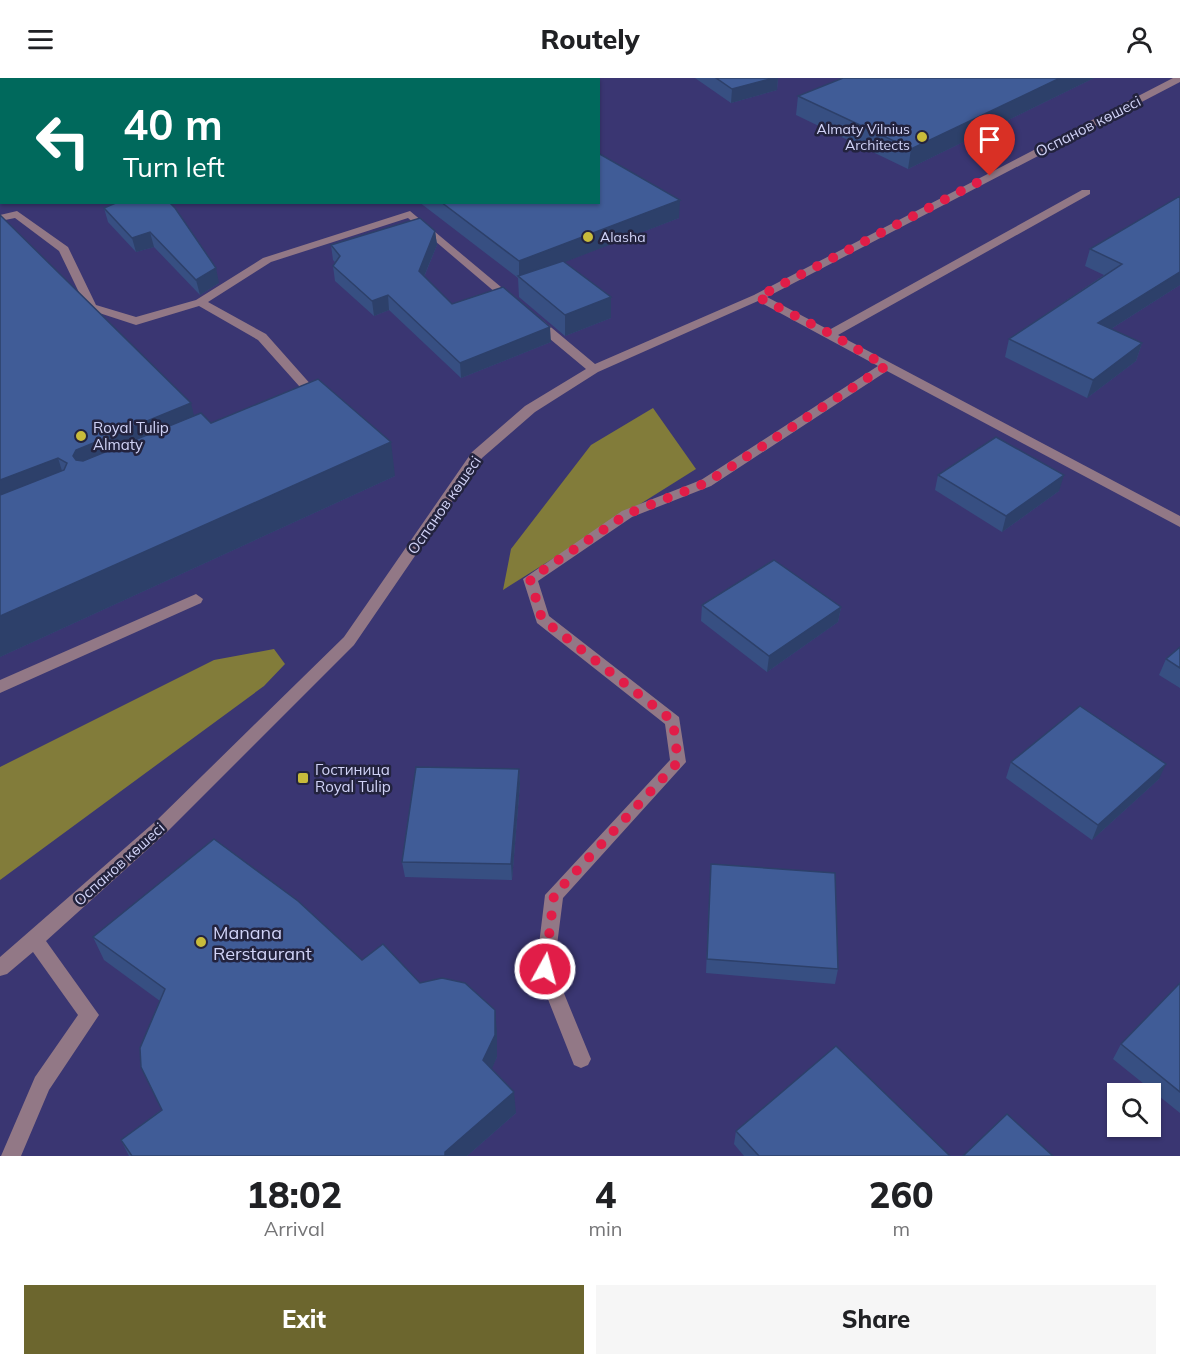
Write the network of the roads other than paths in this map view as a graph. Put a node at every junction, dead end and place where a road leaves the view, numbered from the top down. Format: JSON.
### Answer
{"nodes":[{"id":1,"x":1180,"y":78,"type":"edge"},
{"id":2,"x":1086,"y":192,"type":"dead end"},
{"id":3,"x":0,"y":218,"type":"edge"},
{"id":4,"x":758,"y":297,"type":"junction"},
{"id":5,"x":200,"y":302,"type":"junction"},
{"id":6,"x":831,"y":334,"type":"junction"},
{"id":7,"x":886,"y":366,"type":"junction"},
{"id":8,"x":594,"y":369,"type":"junction"},
{"id":9,"x":304,"y":401,"type":"edge"},
{"id":10,"x":1180,"y":522,"type":"edge"},
{"id":11,"x":196,"y":599,"type":"dead end"},
{"id":12,"x":0,"y":687,"type":"edge"},
{"id":13,"x":34,"y":940,"type":"junction"},
{"id":14,"x":0,"y":968,"type":"edge"},
{"id":15,"x":581,"y":1059,"type":"dead end"},
{"id":16,"x":11,"y":1156,"type":"edge"}],
"edges":[{"from":1,"to":4,"type":"street","name":"Оспанов көшесі"},
{"from":2,"to":6,"type":"street"},
{"from":3,"to":5,"type":"street"},
{"from":4,"to":6,"type":"street"},
{"from":4,"to":8,"type":"street","name":"Оспанов көшесі"},
{"from":5,"to":8,"type":"street"},
{"from":5,"to":9,"type":"street"},
{"from":6,"to":7,"type":"street"},
{"from":7,"to":10,"type":"street"},
{"from":7,"to":15,"type":"street"},
{"from":8,"to":13,"type":"street","name":"Оспанов көшесі"},
{"from":11,"to":12,"type":"street"},
{"from":13,"to":14,"type":"street","name":"Оспанов көшесі"},
{"from":13,"to":16,"type":"street"}]}
